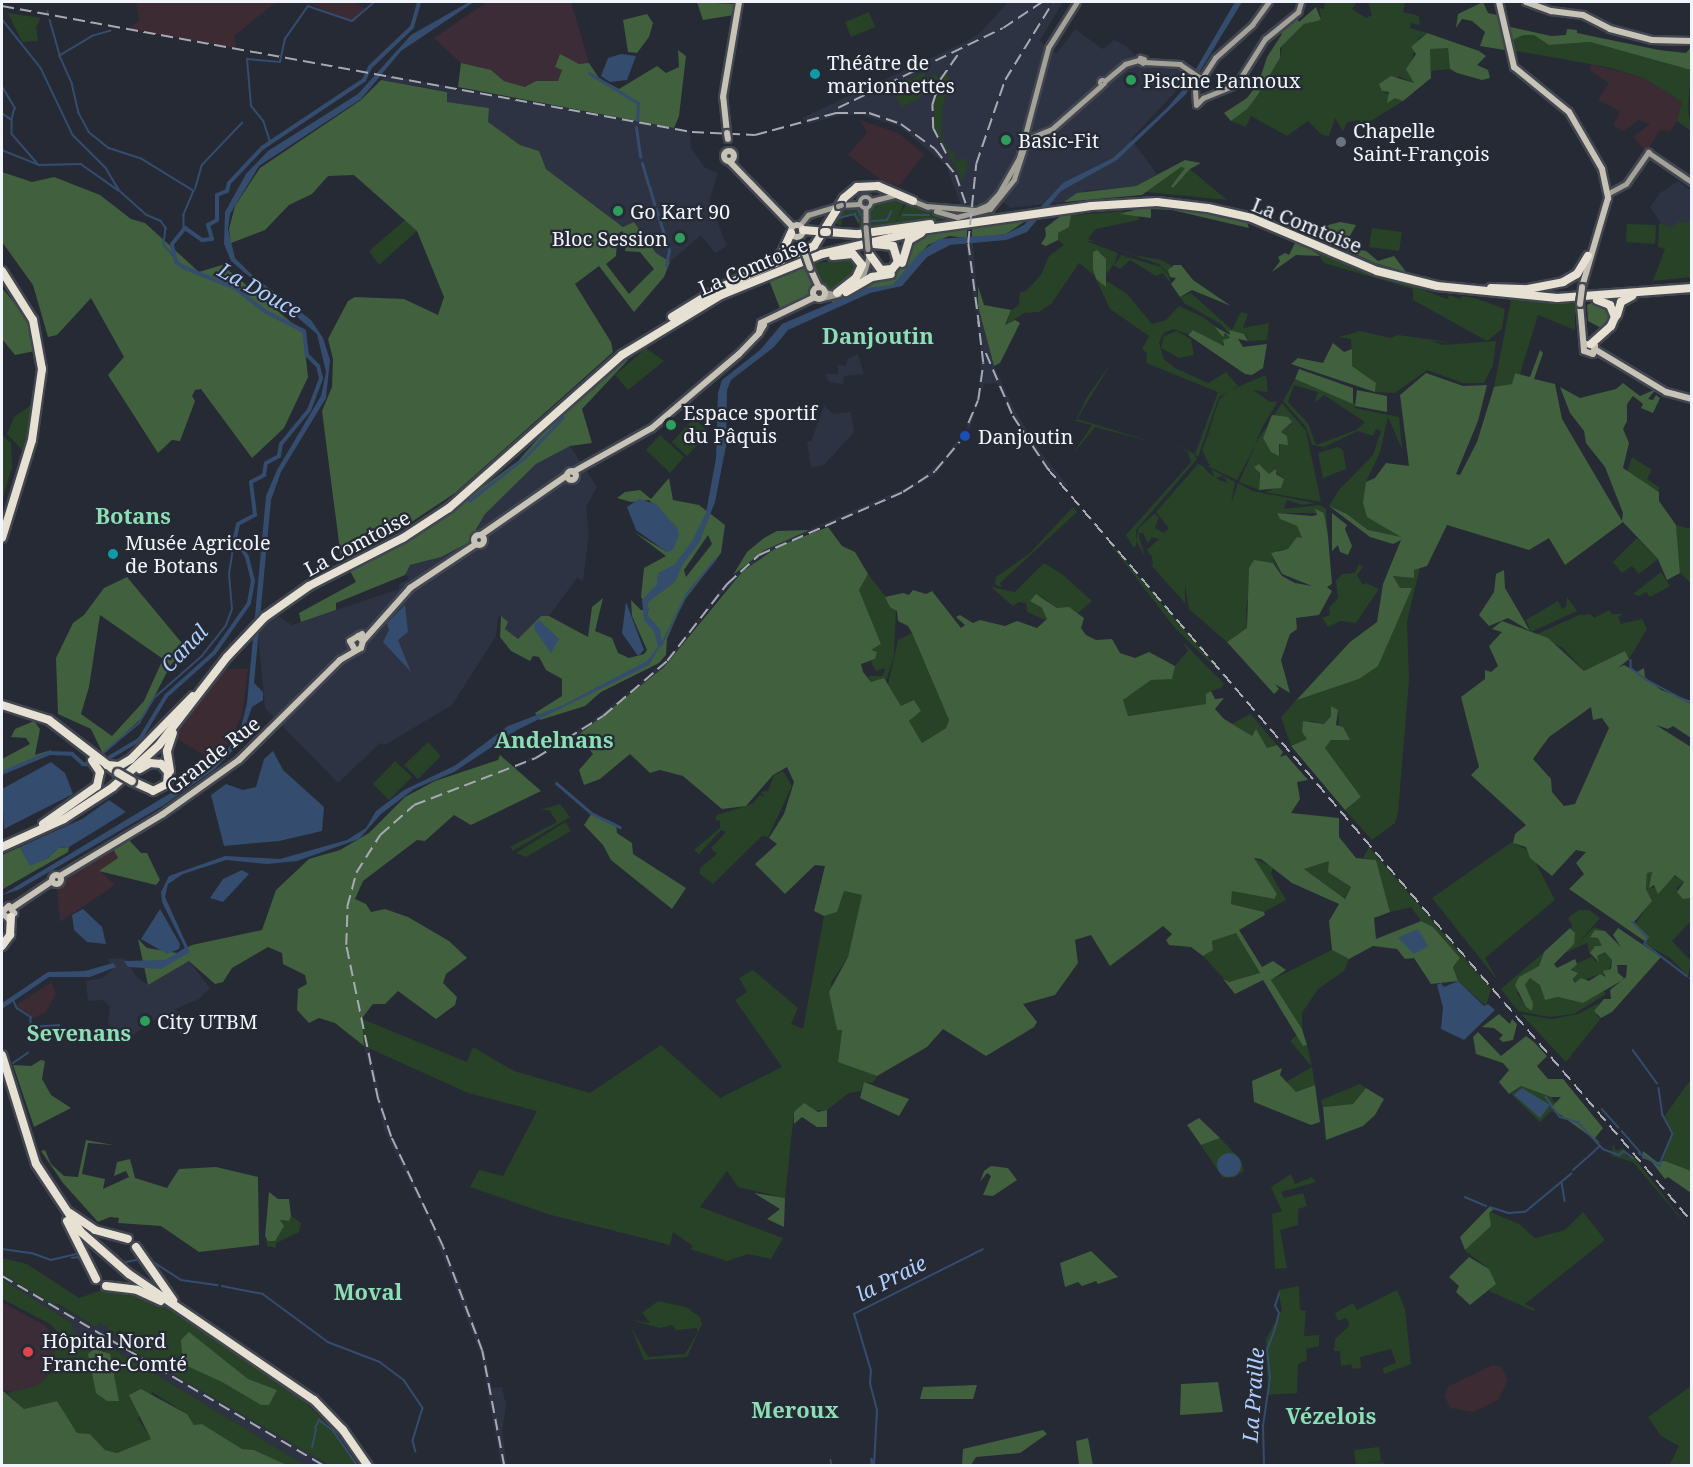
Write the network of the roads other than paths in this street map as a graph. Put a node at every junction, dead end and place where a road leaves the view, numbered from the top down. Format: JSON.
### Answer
{"nodes":[{"id":1,"x":739,"y":2,"type":"edge"},
{"id":2,"x":1077,"y":2,"type":"edge"},
{"id":3,"x":1301,"y":2,"type":"edge"},
{"id":4,"x":1499,"y":2,"type":"edge"},
{"id":5,"x":1526,"y":2,"type":"edge"},
{"id":6,"x":1267,"y":3,"type":"edge"},
{"id":7,"x":1692,"y":41,"type":"edge"},
{"id":8,"x":1202,"y":75,"type":"junction"},
{"id":9,"x":1194,"y":94,"type":"junction"},
{"id":10,"x":1199,"y":100,"type":"junction"},
{"id":11,"x":1027,"y":136,"type":"junction"},
{"id":12,"x":1692,"y":182,"type":"edge"},
{"id":13,"x":1607,"y":194,"type":"junction"},
{"id":14,"x":871,"y":201,"type":"junction"},
{"id":15,"x":913,"y":201,"type":"junction"},
{"id":16,"x":860,"y":204,"type":"junction"},
{"id":17,"x":926,"y":206,"type":"junction"},
{"id":18,"x":1066,"y":207,"type":"junction"},
{"id":19,"x":866,"y":209,"type":"junction"},
{"id":20,"x":950,"y":210,"type":"junction"},
{"id":21,"x":935,"y":211,"type":"junction"},
{"id":22,"x":944,"y":225,"type":"junction"},
{"id":23,"x":797,"y":231,"type":"junction"},
{"id":24,"x":869,"y":252,"type":"junction"},
{"id":25,"x":1588,"y":256,"type":"junction"},
{"id":26,"x":826,"y":257,"type":"junction"},
{"id":27,"x":2,"y":271,"type":"edge"},
{"id":28,"x":755,"y":271,"type":"junction"},
{"id":29,"x":1566,"y":280,"type":"junction"},
{"id":30,"x":1469,"y":286,"type":"junction"},
{"id":31,"x":1692,"y":286,"type":"edge"},
{"id":32,"x":1582,"y":287,"type":"junction"},
{"id":33,"x":820,"y":291,"type":"junction"},
{"id":34,"x":1651,"y":291,"type":"junction"},
{"id":35,"x":846,"y":292,"type":"junction"},
{"id":36,"x":837,"y":293,"type":"junction"},
{"id":37,"x":1571,"y":298,"type":"junction"},
{"id":38,"x":695,"y":309,"type":"junction"},
{"id":39,"x":664,"y":322,"type":"junction"},
{"id":40,"x":1592,"y":348,"type":"junction"},
{"id":41,"x":1692,"y":399,"type":"edge"},
{"id":42,"x":38,"y":406,"type":"junction"},
{"id":43,"x":2,"y":526,"type":"edge"},
{"id":44,"x":2,"y":538,"type":"edge"},
{"id":45,"x":361,"y":638,"type":"junction"},
{"id":46,"x":350,"y":644,"type":"junction"},
{"id":47,"x":355,"y":650,"type":"junction"},
{"id":48,"x":340,"y":660,"type":"junction"},
{"id":49,"x":194,"y":695,"type":"junction"},
{"id":50,"x":2,"y":705,"type":"edge"},
{"id":51,"x":190,"y":707,"type":"junction"},
{"id":52,"x":13,"y":709,"type":"junction"},
{"id":53,"x":92,"y":758,"type":"junction"},
{"id":54,"x":102,"y":765,"type":"junction"},
{"id":55,"x":131,"y":782,"type":"junction"},
{"id":56,"x":64,"y":819,"type":"junction"},
{"id":57,"x":42,"y":825,"type":"junction"},
{"id":58,"x":2,"y":845,"type":"edge"},
{"id":59,"x":12,"y":908,"type":"junction"},
{"id":60,"x":5,"y":915,"type":"edge"},
{"id":61,"x":2,"y":945,"type":"edge"},
{"id":62,"x":2,"y":1055,"type":"edge"},
{"id":63,"x":2,"y":1068,"type":"edge"},
{"id":64,"x":2,"y":1077,"type":"edge"},
{"id":65,"x":12,"y":1104,"type":"junction"},
{"id":66,"x":47,"y":1185,"type":"junction"},
{"id":67,"x":64,"y":1217,"type":"junction"},
{"id":68,"x":128,"y":1239,"type":"dead end"},
{"id":69,"x":136,"y":1247,"type":"dead end"},
{"id":70,"x":96,"y":1279,"type":"dead end"},
{"id":71,"x":106,"y":1287,"type":"dead end"},
{"id":72,"x":170,"y":1305,"type":"junction"},
{"id":73,"x":186,"y":1312,"type":"junction"},
{"id":74,"x":322,"y":1410,"type":"junction"},
{"id":75,"x":362,"y":1466,"type":"edge"},
{"id":76,"x":368,"y":1466,"type":"edge"}],
"edges":[{"from":1,"to":23,"type":"main road"},
{"from":2,"to":11,"type":"main road"},
{"from":3,"to":10,"type":"main road"},
{"from":4,"to":13,"type":"main road"},
{"from":5,"to":7,"type":"main road"},
{"from":6,"to":8,"type":"main road"},
{"from":8,"to":9,"type":"main road"},
{"from":8,"to":11,"type":"main road"},
{"from":9,"to":10,"type":"main road"},
{"from":9,"to":10,"type":"main road"},
{"from":11,"to":20,"type":"main road"},
{"from":11,"to":21,"type":"main road"},
{"from":12,"to":13,"type":"main road"},
{"from":13,"to":25,"type":"main road"},
{"from":14,"to":15,"type":"main road"},
{"from":14,"to":16,"type":"main road"},
{"from":14,"to":19,"type":"main road"},
{"from":15,"to":17,"type":"main road"},
{"from":15,"to":28,"type":"highway"},
{"from":16,"to":19,"type":"main road"},
{"from":16,"to":23,"type":"main road"},
{"from":17,"to":20,"type":"main road"},
{"from":17,"to":21,"type":"main road"},
{"from":18,"to":22,"type":"highway","name":"La Comtoise"},
{"from":18,"to":30,"type":"highway","name":"La Comtoise"},
{"from":18,"to":37,"type":"highway","name":"La Comtoise"},
{"from":19,"to":24,"type":"main road","bridge":true},
{"from":20,"to":21,"type":"main road"},
{"from":22,"to":23,"type":"highway"},
{"from":22,"to":35,"type":"highway"},
{"from":22,"to":38,"type":"highway","name":"La Comtoise"},
{"from":22,"to":39,"type":"highway","name":"La Comtoise"},
{"from":23,"to":28,"type":"highway"},
{"from":23,"to":33,"type":"main road","bridge":true},
{"from":24,"to":26,"type":"highway"},
{"from":24,"to":35,"type":"main road"},
{"from":24,"to":36,"type":"main road"},
{"from":25,"to":29,"type":"highway"},
{"from":25,"to":32,"type":"main road"},
{"from":26,"to":36,"type":"highway"},
{"from":26,"to":38,"type":"highway"},
{"from":27,"to":42,"type":"highway"},
{"from":28,"to":39,"type":"highway"},
{"from":29,"to":30,"type":"highway"},
{"from":29,"to":32,"type":"highway"},
{"from":30,"to":31,"type":"highway","name":"La Comtoise"},
{"from":31,"to":34,"type":"highway","name":"La Comtoise"},
{"from":32,"to":40,"type":"main road","bridge":true},
{"from":33,"to":35,"type":"main road"},
{"from":33,"to":36,"type":"main road"},
{"from":33,"to":45,"type":"main road"},
{"from":34,"to":37,"type":"highway","name":"La Comtoise"},
{"from":34,"to":40,"type":"highway"},
{"from":37,"to":40,"type":"highway"},
{"from":38,"to":51,"type":"highway","name":"La Comtoise"},
{"from":39,"to":49,"type":"highway","name":"La Comtoise"},
{"from":40,"to":41,"type":"main road"},
{"from":42,"to":43,"type":"highway"},
{"from":42,"to":44,"type":"highway"},
{"from":45,"to":46,"type":"main road"},
{"from":45,"to":47,"type":"main road"},
{"from":46,"to":47,"type":"main road"},
{"from":46,"to":48,"type":"main road"},
{"from":47,"to":48,"type":"main road"},
{"from":48,"to":59,"type":"main road","name":"Grande Rue"},
{"from":49,"to":54,"type":"highway"},
{"from":49,"to":57,"type":"highway","name":"La Comtoise"},
{"from":50,"to":52,"type":"highway"},
{"from":51,"to":55,"type":"highway"},
{"from":51,"to":56,"type":"highway","name":"La Comtoise"},
{"from":52,"to":53,"type":"highway"},
{"from":52,"to":53,"type":"highway"},
{"from":53,"to":54,"type":"highway"},
{"from":54,"to":55,"type":"highway","bridge":true},
{"from":54,"to":57,"type":"highway"},
{"from":55,"to":56,"type":"highway"},
{"from":56,"to":58,"type":"highway","name":"La Comtoise"},
{"from":57,"to":58,"type":"highway","name":"La Comtoise"},
{"from":59,"to":60,"type":"main road"},
{"from":59,"to":60,"type":"main road","name":"Grande Rue"},
{"from":60,"to":61,"type":"highway"},
{"from":62,"to":66,"type":"highway"},
{"from":63,"to":65,"type":"highway"},
{"from":64,"to":65,"type":"highway"},
{"from":65,"to":67,"type":"highway"},
{"from":66,"to":68,"type":"highway"},
{"from":66,"to":73,"type":"highway"},
{"from":67,"to":70,"type":"highway"},
{"from":67,"to":72,"type":"highway"},
{"from":69,"to":73,"type":"highway"},
{"from":71,"to":72,"type":"highway"},
{"from":72,"to":74,"type":"highway"},
{"from":73,"to":74,"type":"highway"},
{"from":74,"to":75,"type":"highway"},
{"from":74,"to":76,"type":"highway"}]}
